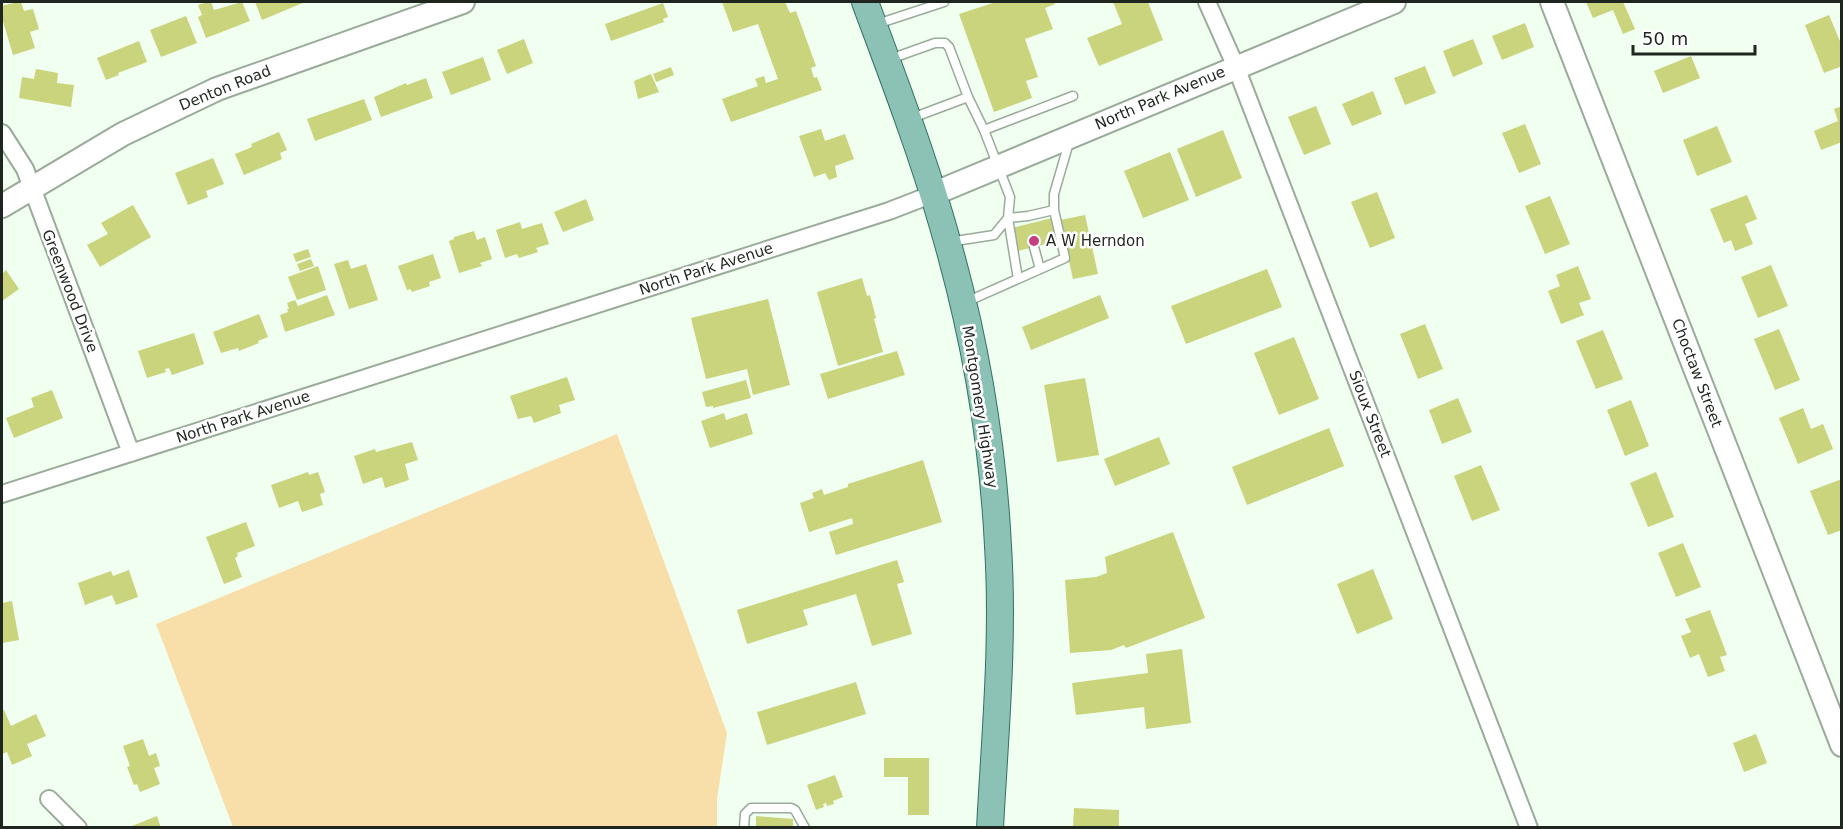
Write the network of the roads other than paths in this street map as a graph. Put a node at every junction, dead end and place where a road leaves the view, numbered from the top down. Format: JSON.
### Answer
{"nodes":[{"id":1,"x":463,"y":2,"type":"edge"},
{"id":2,"x":865,"y":2,"type":"edge"},
{"id":3,"x":944,"y":2,"type":"edge"},
{"id":4,"x":1207,"y":2,"type":"edge"},
{"id":5,"x":1394,"y":2,"type":"edge"},
{"id":6,"x":1552,"y":2,"type":"edge"},
{"id":7,"x":874,"y":25,"type":"junction"},
{"id":8,"x":887,"y":60,"type":"junction"},
{"id":9,"x":1236,"y":67,"type":"junction"},
{"id":10,"x":1073,"y":96,"type":"dead end"},
{"id":11,"x":968,"y":98,"type":"junction"},
{"id":12,"x":909,"y":119,"type":"junction"},
{"id":13,"x":984,"y":130,"type":"junction"},
{"id":14,"x":2,"y":133,"type":"edge"},
{"id":15,"x":1070,"y":136,"type":"junction"},
{"id":16,"x":999,"y":167,"type":"junction"},
{"id":17,"x":31,"y":188,"type":"junction"},
{"id":18,"x":933,"y":194,"type":"junction"},
{"id":19,"x":2,"y":206,"type":"edge"},
{"id":20,"x":1054,"y":210,"type":"junction"},
{"id":21,"x":1008,"y":218,"type":"junction"},
{"id":22,"x":947,"y":242,"type":"junction"},
{"id":23,"x":1034,"y":247,"type":"dead end"},
{"id":24,"x":1040,"y":269,"type":"junction"},
{"id":25,"x":1018,"y":279,"type":"junction"},
{"id":26,"x":963,"y":303,"type":"junction"},
{"id":27,"x":131,"y":453,"type":"junction"},
{"id":28,"x":2,"y":494,"type":"edge"},
{"id":29,"x":1842,"y":745,"type":"edge"},
{"id":30,"x":49,"y":799,"type":"dead end"},
{"id":31,"x":78,"y":828,"type":"edge"},
{"id":32,"x":744,"y":828,"type":"edge"},
{"id":33,"x":805,"y":828,"type":"edge"},
{"id":34,"x":990,"y":828,"type":"edge"},
{"id":35,"x":1530,"y":828,"type":"edge"}],
"edges":[{"from":1,"to":17,"type":"street","name":"Denton Road"},
{"from":2,"to":7,"type":"main road","name":"Montgomery Highway"},
{"from":3,"to":7,"type":"lane"},
{"from":4,"to":9,"type":"street","name":"Sioux Street"},
{"from":5,"to":9,"type":"street","name":"North Park Avenue"},
{"from":6,"to":29,"type":"street","name":"Choctaw Street"},
{"from":7,"to":8,"type":"main road","name":"Montgomery Highway"},
{"from":8,"to":11,"type":"lane"},
{"from":8,"to":12,"type":"main road","name":"Montgomery Highway"},
{"from":9,"to":15,"type":"street","name":"North Park Avenue"},
{"from":9,"to":35,"type":"street","name":"Sioux Street"},
{"from":10,"to":13,"type":"lane"},
{"from":11,"to":12,"type":"lane"},
{"from":11,"to":13,"type":"lane"},
{"from":12,"to":18,"type":"main road","name":"Montgomery Highway"},
{"from":13,"to":16,"type":"lane"},
{"from":14,"to":17,"type":"street","name":"Greenwood Drive"},
{"from":15,"to":16,"type":"street","name":"North Park Avenue"},
{"from":15,"to":20,"type":"lane"},
{"from":16,"to":18,"type":"street","name":"North Park Avenue"},
{"from":16,"to":21,"type":"lane"},
{"from":17,"to":19,"type":"street","name":"Denton Road"},
{"from":17,"to":27,"type":"street","name":"Greenwood Drive"},
{"from":18,"to":22,"type":"main road","name":"Montgomery Highway"},
{"from":18,"to":27,"type":"street","name":"North Park Avenue"},
{"from":20,"to":21,"type":"lane"},
{"from":20,"to":24,"type":"lane"},
{"from":21,"to":22,"type":"lane"},
{"from":21,"to":25,"type":"lane"},
{"from":22,"to":26,"type":"main road","name":"Montgomery Highway"},
{"from":23,"to":24,"type":"lane"},
{"from":24,"to":25,"type":"lane"},
{"from":25,"to":26,"type":"lane"},
{"from":26,"to":34,"type":"main road","name":"Montgomery Highway"},
{"from":27,"to":28,"type":"street","name":"North Park Avenue"},
{"from":30,"to":31,"type":"street"},
{"from":32,"to":33,"type":"lane"}]}
